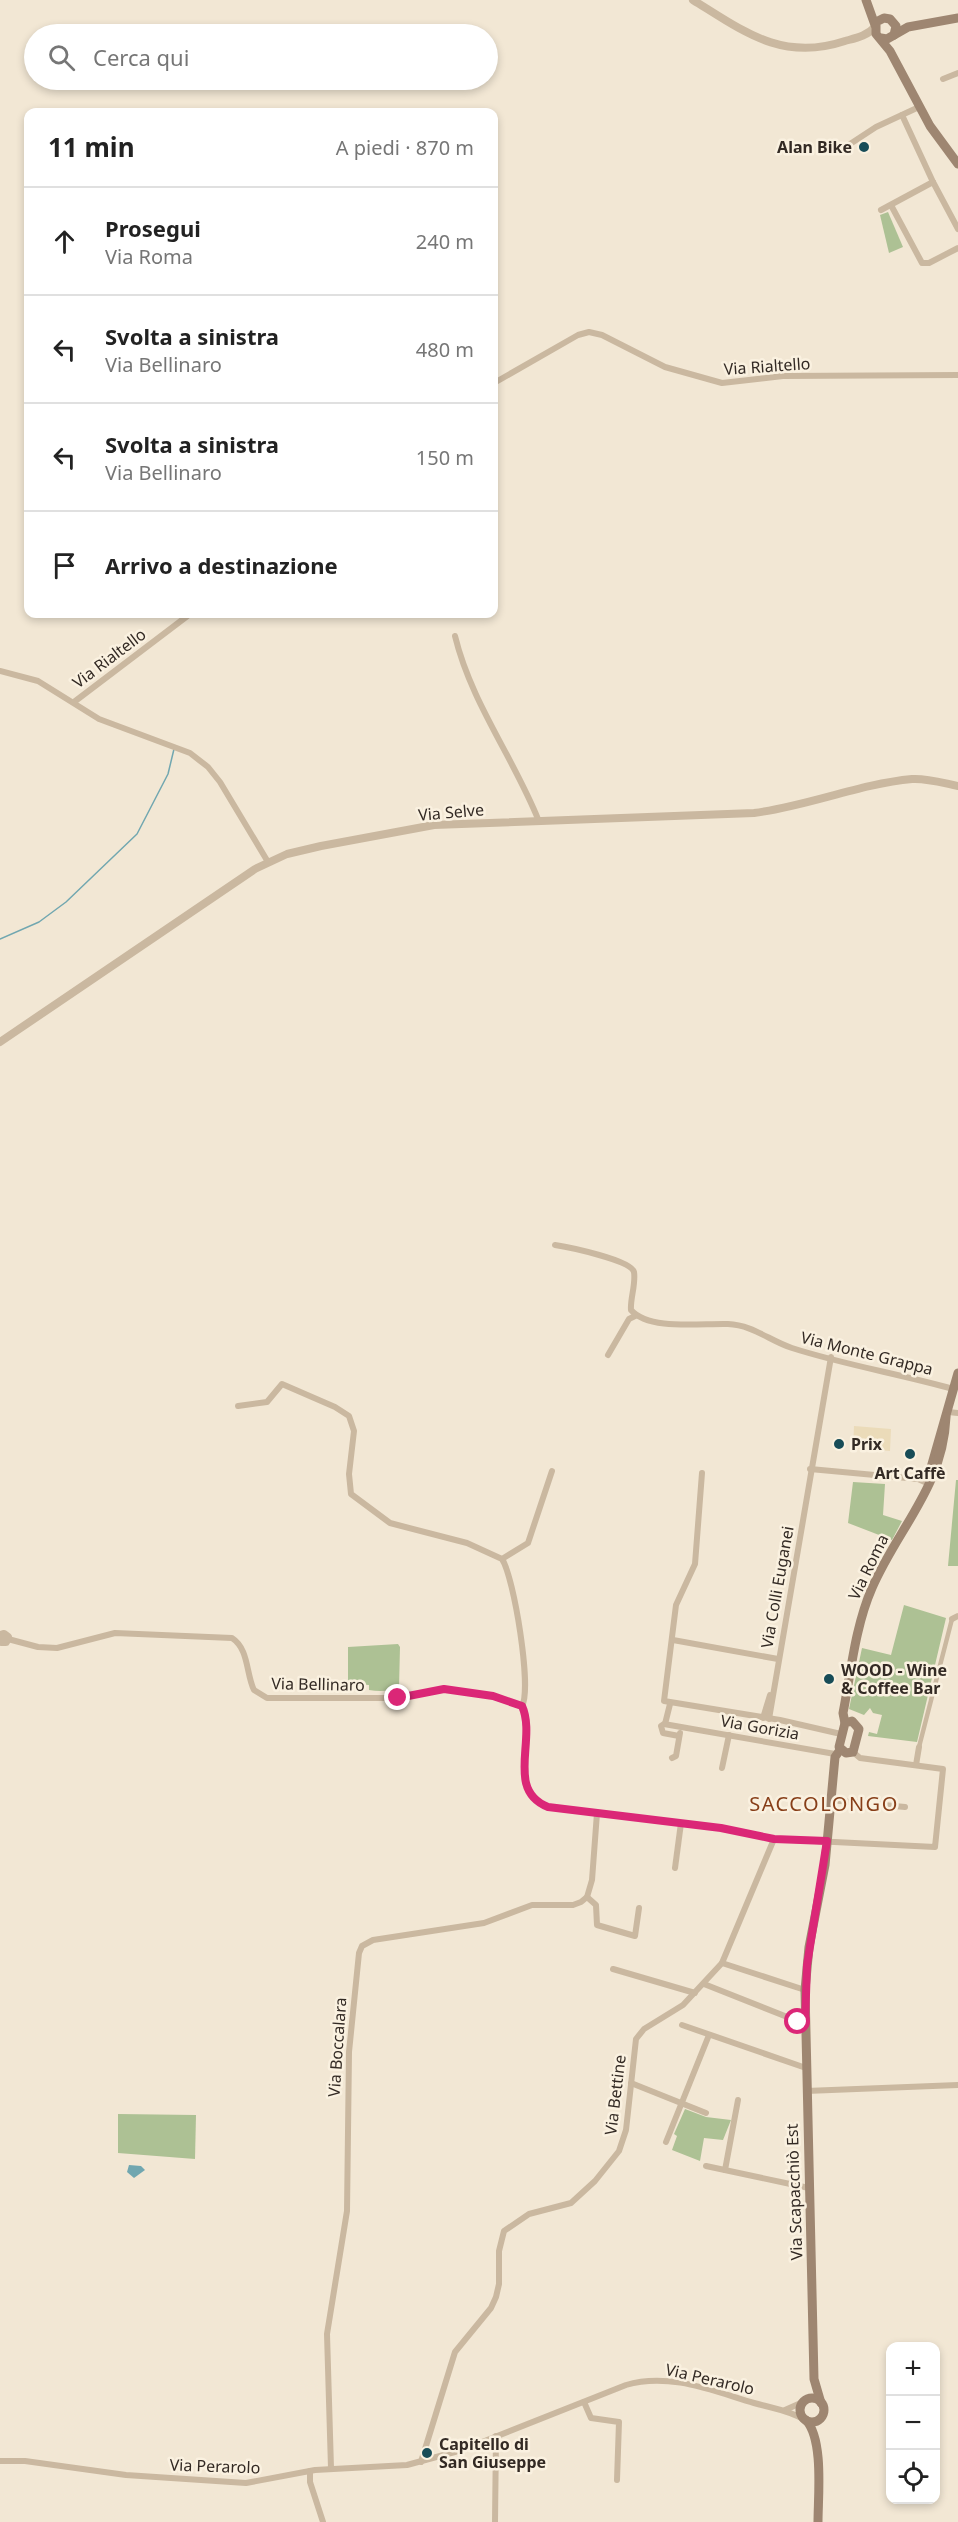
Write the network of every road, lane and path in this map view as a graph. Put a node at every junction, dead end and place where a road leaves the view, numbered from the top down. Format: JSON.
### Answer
{"nodes":[{"id":1,"x":693,"y":0,"type":"edge"},
{"id":2,"x":868,"y":4,"type":"edge"},
{"id":3,"x":889,"y":19,"type":"junction"},
{"id":4,"x":958,"y":19,"type":"edge"},
{"id":5,"x":908,"y":27,"type":"junction"},
{"id":6,"x":877,"y":32,"type":"junction"},
{"id":7,"x":894,"y":35,"type":"junction"},
{"id":8,"x":890,"y":51,"type":"junction"},
{"id":9,"x":958,"y":74,"type":"edge"},
{"id":10,"x":943,"y":79,"type":"dead end"},
{"id":11,"x":919,"y":107,"type":"junction"},
{"id":12,"x":902,"y":115,"type":"junction"},
{"id":13,"x":847,"y":146,"type":"dead end"},
{"id":14,"x":958,"y":164,"type":"edge"},
{"id":15,"x":933,"y":182,"type":"junction"},
{"id":16,"x":892,"y":207,"type":"junction"},
{"id":17,"x":881,"y":210,"type":"dead end"},
{"id":18,"x":958,"y":229,"type":"edge"},
{"id":19,"x":958,"y":248,"type":"edge"},
{"id":20,"x":958,"y":375,"type":"edge"},
{"id":21,"x":498,"y":381,"type":"edge"},
{"id":22,"x":185,"y":618,"type":"edge"},
{"id":23,"x":455,"y":636,"type":"dead end"},
{"id":24,"x":0,"y":670,"type":"edge"},
{"id":25,"x":74,"y":702,"type":"junction"},
{"id":26,"x":958,"y":786,"type":"edge"},
{"id":27,"x":538,"y":819,"type":"junction"},
{"id":28,"x":268,"y":862,"type":"junction"},
{"id":29,"x":0,"y":1042,"type":"edge"},
{"id":30,"x":555,"y":1245,"type":"dead end"},
{"id":31,"x":635,"y":1316,"type":"junction"},
{"id":32,"x":608,"y":1355,"type":"dead end"},
{"id":33,"x":831,"y":1357,"type":"junction"},
{"id":34,"x":958,"y":1373,"type":"edge"},
{"id":35,"x":953,"y":1389,"type":"junction"},
{"id":36,"x":238,"y":1406,"type":"dead end"},
{"id":37,"x":958,"y":1413,"type":"edge"},
{"id":38,"x":947,"y":1415,"type":"junction"},
{"id":39,"x":810,"y":1469,"type":"junction"},
{"id":40,"x":552,"y":1471,"type":"dead end"},
{"id":41,"x":702,"y":1473,"type":"dead end"},
{"id":42,"x":927,"y":1482,"type":"junction"},
{"id":43,"x":921,"y":1500,"type":"junction"},
{"id":44,"x":502,"y":1559,"type":"junction"},
{"id":45,"x":955,"y":1617,"type":"edge"},
{"id":46,"x":2,"y":1638,"type":"edge"},
{"id":47,"x":672,"y":1640,"type":"junction"},
{"id":48,"x":778,"y":1659,"type":"junction"},
{"id":49,"x":772,"y":1692,"type":"junction"},
{"id":50,"x":670,"y":1704,"type":"junction"},
{"id":51,"x":522,"y":1706,"type":"junction"},
{"id":52,"x":771,"y":1709,"type":"junction"},
{"id":53,"x":766,"y":1718,"type":"junction"},
{"id":54,"x":780,"y":1720,"type":"junction"},
{"id":55,"x":845,"y":1723,"type":"junction"},
{"id":56,"x":665,"y":1724,"type":"junction"},
{"id":57,"x":681,"y":1727,"type":"junction"},
{"id":58,"x":839,"y":1733,"type":"junction"},
{"id":59,"x":729,"y":1735,"type":"junction"},
{"id":60,"x":679,"y":1736,"type":"junction"},
{"id":61,"x":920,"y":1747,"type":"joint"},
{"id":62,"x":838,"y":1752,"type":"junction"},
{"id":63,"x":853,"y":1752,"type":"junction"},
{"id":64,"x":672,"y":1758,"type":"dead end"},
{"id":65,"x":916,"y":1766,"type":"junction"},
{"id":66,"x":722,"y":1768,"type":"dead end"},
{"id":67,"x":830,"y":1800,"type":"junction"},
{"id":68,"x":905,"y":1807,"type":"dead end"},
{"id":69,"x":597,"y":1813,"type":"junction"},
{"id":70,"x":681,"y":1823,"type":"junction"},
{"id":71,"x":774,"y":1839,"type":"junction"},
{"id":72,"x":827,"y":1841,"type":"junction"},
{"id":73,"x":675,"y":1868,"type":"dead end"},
{"id":74,"x":587,"y":1897,"type":"junction"},
{"id":75,"x":639,"y":1908,"type":"dead end"},
{"id":76,"x":722,"y":1963,"type":"junction"},
{"id":77,"x":613,"y":1969,"type":"dead end"},
{"id":78,"x":704,"y":1984,"type":"junction"},
{"id":79,"x":805,"y":1990,"type":"junction"},
{"id":80,"x":695,"y":1994,"type":"junction"},
{"id":81,"x":805,"y":2024,"type":"junction"},
{"id":82,"x":682,"y":2025,"type":"dead end"},
{"id":83,"x":709,"y":2035,"type":"junction"},
{"id":84,"x":806,"y":2068,"type":"junction"},
{"id":85,"x":631,"y":2083,"type":"junction"},
{"id":86,"x":958,"y":2085,"type":"edge"},
{"id":87,"x":806,"y":2091,"type":"junction"},
{"id":88,"x":738,"y":2100,"type":"dead end"},
{"id":89,"x":682,"y":2104,"type":"junction"},
{"id":90,"x":706,"y":2113,"type":"dead end"},
{"id":91,"x":666,"y":2142,"type":"dead end"},
{"id":92,"x":706,"y":2166,"type":"dead end"},
{"id":93,"x":725,"y":2170,"type":"junction"},
{"id":94,"x":809,"y":2188,"type":"junction"},
{"id":95,"x":814,"y":2379,"type":"junction"},
{"id":96,"x":584,"y":2402,"type":"junction"},
{"id":97,"x":804,"y":2402,"type":"junction"},
{"id":98,"x":821,"y":2403,"type":"junction"},
{"id":99,"x":784,"y":2410,"type":"junction"},
{"id":100,"x":823,"y":2416,"type":"junction"},
{"id":101,"x":804,"y":2420,"type":"junction"},
{"id":102,"x":496,"y":2436,"type":"junction"},
{"id":103,"x":816,"y":2446,"type":"junction"},
{"id":104,"x":0,"y":2461,"type":"edge"},
{"id":105,"x":421,"y":2462,"type":"junction"},
{"id":106,"x":331,"y":2468,"type":"junction"},
{"id":107,"x":310,"y":2471,"type":"junction"},
{"id":108,"x":617,"y":2480,"type":"dead end"},
{"id":109,"x":323,"y":2522,"type":"edge"},
{"id":110,"x":495,"y":2522,"type":"edge"},
{"id":111,"x":818,"y":2522,"type":"edge"}],
"edges":[{"from":1,"to":6,"type":"street"},
{"from":2,"to":3,"type":"main road"},
{"from":2,"to":6,"type":"main road"},
{"from":3,"to":5,"type":"main road"},
{"from":3,"to":6,"type":"main road"},
{"from":3,"to":7,"type":"main road"},
{"from":4,"to":5,"type":"main road"},
{"from":5,"to":7,"type":"main road"},
{"from":6,"to":7,"type":"main road"},
{"from":6,"to":8,"type":"main road"},
{"from":7,"to":8,"type":"main road"},
{"from":8,"to":11,"type":"main road"},
{"from":9,"to":10,"type":"street"},
{"from":11,"to":12,"type":"street"},
{"from":11,"to":14,"type":"main road"},
{"from":12,"to":13,"type":"street"},
{"from":12,"to":15,"type":"street"},
{"from":15,"to":16,"type":"street"},
{"from":15,"to":18,"type":"street"},
{"from":16,"to":17,"type":"street"},
{"from":16,"to":19,"type":"street"},
{"from":20,"to":21,"type":"street","name":"Via Rialtello"},
{"from":22,"to":25,"type":"street","name":"Via Rialtello"},
{"from":23,"to":27,"type":"street"},
{"from":24,"to":25,"type":"street"},
{"from":25,"to":28,"type":"street"},
{"from":26,"to":27,"type":"street","name":"Via Selve"},
{"from":27,"to":28,"type":"street","name":"Via Selve"},
{"from":28,"to":29,"type":"street","name":"Via Selve"},
{"from":30,"to":31,"type":"street"},
{"from":31,"to":32,"type":"street"},
{"from":31,"to":33,"type":"street","name":"Via Monte Grappa"},
{"from":33,"to":35,"type":"street","name":"Via Monte Grappa"},
{"from":33,"to":39,"type":"street","name":"Via Colli Euganei"},
{"from":34,"to":35,"type":"main road","name":"Via Roma"},
{"from":35,"to":38,"type":"main road","name":"Via Roma"},
{"from":36,"to":44,"type":"street"},
{"from":37,"to":38,"type":"street"},
{"from":38,"to":42,"type":"main road","name":"Via Roma"},
{"from":38,"to":43,"type":"main road","name":"Via Roma"},
{"from":39,"to":42,"type":"street"},
{"from":39,"to":48,"type":"street","name":"Via Colli Euganei"},
{"from":40,"to":44,"type":"street"},
{"from":41,"to":47,"type":"street"},
{"from":42,"to":43,"type":"main road","name":"Via Roma"},
{"from":43,"to":55,"type":"main road","name":"Via Roma"},
{"from":44,"to":51,"type":"street"},
{"from":45,"to":61,"type":"street"},
{"from":46,"to":51,"type":"street","name":"Via Bellinaro"},
{"from":47,"to":48,"type":"street"},
{"from":47,"to":50,"type":"street"},
{"from":48,"to":49,"type":"street","name":"Via Colli Euganei"},
{"from":49,"to":52,"type":"street","name":"Via Colli Euganei"},
{"from":49,"to":53,"type":"street"},
{"from":50,"to":53,"type":"street"},
{"from":50,"to":56,"type":"street"},
{"from":51,"to":69,"type":"street"},
{"from":52,"to":53,"type":"street","name":"Via Colli Euganei"},
{"from":52,"to":54,"type":"street"},
{"from":53,"to":54,"type":"street"},
{"from":54,"to":58,"type":"street"},
{"from":55,"to":58,"type":"main road","name":"Via Roma"},
{"from":55,"to":63,"type":"main road"},
{"from":56,"to":57,"type":"street","name":"Via Gorizia"},
{"from":56,"to":60,"type":"street"},
{"from":57,"to":59,"type":"street","name":"Via Gorizia"},
{"from":57,"to":60,"type":"street"},
{"from":58,"to":62,"type":"main road","name":"Via Roma"},
{"from":59,"to":62,"type":"street","name":"Via Gorizia"},
{"from":59,"to":66,"type":"street"},
{"from":60,"to":64,"type":"street"},
{"from":61,"to":65,"type":"street"},
{"from":62,"to":63,"type":"main road"},
{"from":62,"to":67,"type":"main road"},
{"from":63,"to":65,"type":"street"},
{"from":65,"to":72,"type":"street"},
{"from":67,"to":68,"type":"street"},
{"from":67,"to":72,"type":"main road"},
{"from":69,"to":70,"type":"street"},
{"from":69,"to":74,"type":"street"},
{"from":70,"to":71,"type":"street"},
{"from":70,"to":73,"type":"street"},
{"from":71,"to":72,"type":"street"},
{"from":71,"to":76,"type":"street","name":"Via Bettine"},
{"from":72,"to":79,"type":"main road"},
{"from":74,"to":75,"type":"street"},
{"from":74,"to":106,"type":"street","name":"Via Boccalara"},
{"from":76,"to":78,"type":"street","name":"Via Bettine"},
{"from":76,"to":79,"type":"street"},
{"from":77,"to":80,"type":"street"},
{"from":78,"to":80,"type":"street","name":"Via Bettine"},
{"from":78,"to":81,"type":"street"},
{"from":79,"to":81,"type":"main road","name":"Via Scapacchiò Est"},
{"from":80,"to":85,"type":"street","name":"Via Bettine"},
{"from":81,"to":84,"type":"main road","name":"Via Scapacchiò Est"},
{"from":82,"to":83,"type":"street"},
{"from":83,"to":84,"type":"street"},
{"from":83,"to":89,"type":"street"},
{"from":84,"to":87,"type":"main road","name":"Via Scapacchiò Est"},
{"from":85,"to":89,"type":"street"},
{"from":85,"to":105,"type":"street","name":"Via Bettine"},
{"from":86,"to":87,"type":"street"},
{"from":87,"to":94,"type":"main road","name":"Via Scapacchiò Est"},
{"from":88,"to":93,"type":"street"},
{"from":89,"to":90,"type":"street"},
{"from":89,"to":91,"type":"street"},
{"from":92,"to":93,"type":"street"},
{"from":93,"to":94,"type":"street"},
{"from":94,"to":95,"type":"main road","name":"Via Scapacchiò Est"},
{"from":95,"to":97,"type":"main road","name":"Via Scapacchiò Est"},
{"from":95,"to":98,"type":"main road","name":"Via Scapacchiò Est"},
{"from":96,"to":99,"type":"street","name":"Via Perarolo"},
{"from":96,"to":102,"type":"street","name":"Via Perarolo"},
{"from":96,"to":108,"type":"street"},
{"from":97,"to":98,"type":"main road"},
{"from":97,"to":99,"type":"street"},
{"from":97,"to":101,"type":"main road","name":"Via Scapacchiò Est"},
{"from":98,"to":100,"type":"main road","name":"Via Scapacchiò Est"},
{"from":99,"to":101,"type":"street","name":"Via Perarolo"},
{"from":100,"to":101,"type":"main road"},
{"from":100,"to":103,"type":"main road","name":"Via Scapacchiò Est"},
{"from":101,"to":103,"type":"main road","name":"Via Scapacchiò Est"},
{"from":102,"to":105,"type":"street","name":"Via Perarolo"},
{"from":102,"to":110,"type":"street"},
{"from":103,"to":111,"type":"main road","name":"Via Scapacchiò Est"},
{"from":104,"to":107,"type":"street","name":"Via Perarolo"},
{"from":105,"to":106,"type":"street","name":"Via Perarolo"},
{"from":106,"to":107,"type":"street","name":"Via Perarolo"},
{"from":107,"to":109,"type":"street"}]}
